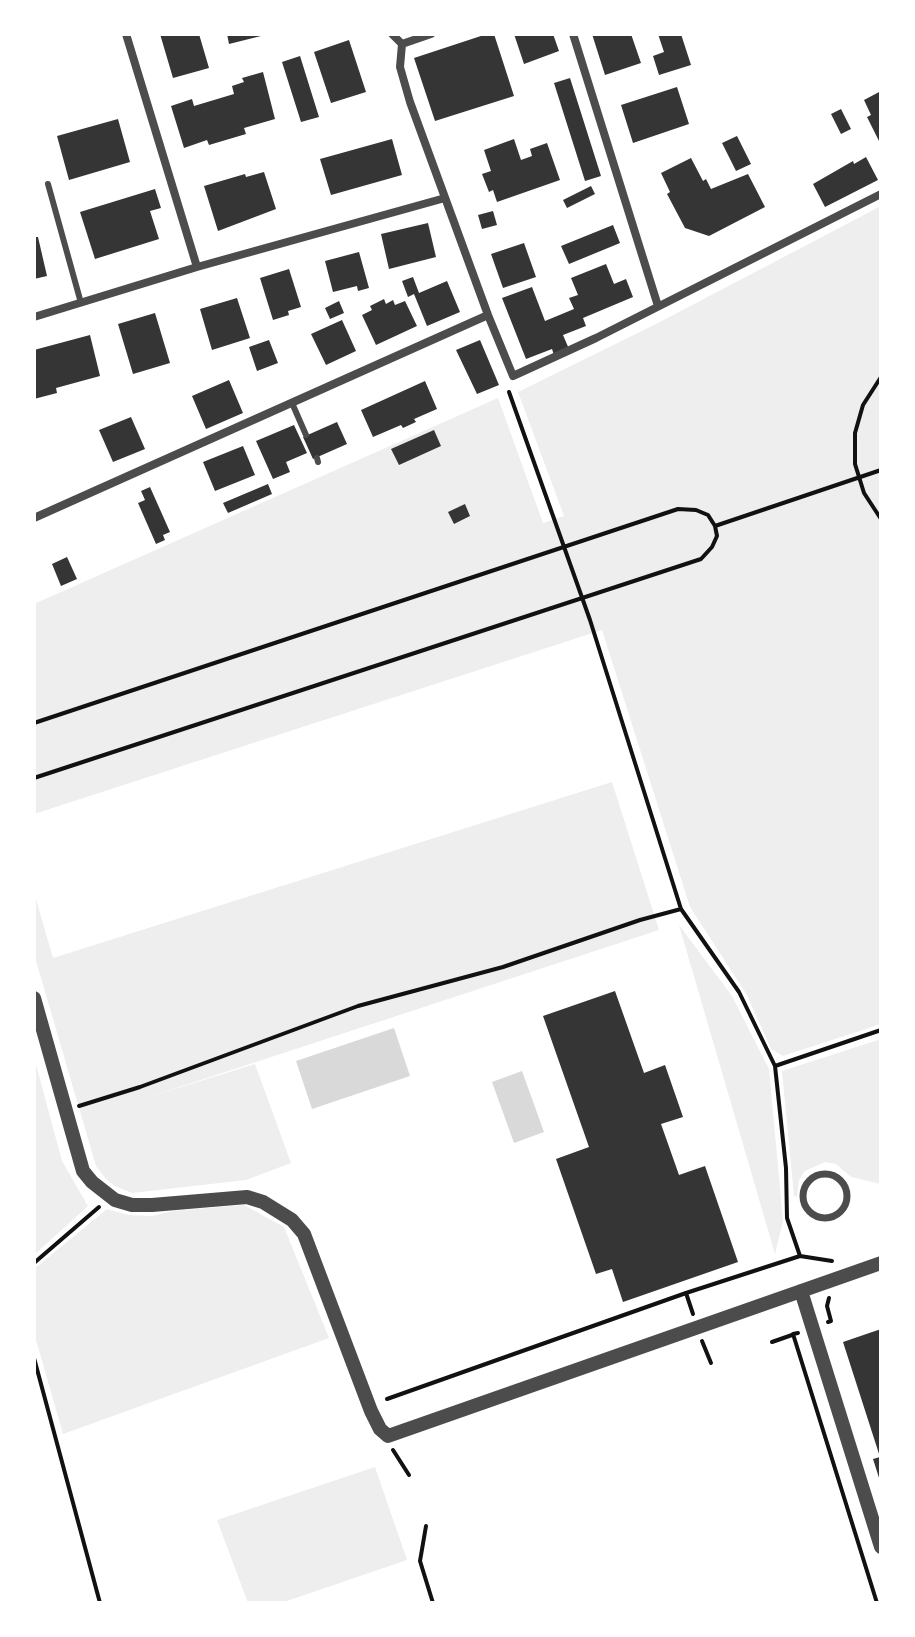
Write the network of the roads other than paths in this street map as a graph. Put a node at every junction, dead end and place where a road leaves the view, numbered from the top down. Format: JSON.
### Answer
{"nodes":[{"id":1,"x":126,"y":34,"type":"edge"},
{"id":2,"x":392,"y":34,"type":"edge"},
{"id":3,"x":431,"y":34,"type":"edge"},
{"id":4,"x":573,"y":34,"type":"edge"},
{"id":5,"x":402,"y":44,"type":"junction"},
{"id":6,"x":48,"y":184,"type":"dead end"},
{"id":7,"x":881,"y":194,"type":"edge"},
{"id":8,"x":445,"y":198,"type":"junction"},
{"id":9,"x":197,"y":267,"type":"junction"},
{"id":10,"x":81,"y":303,"type":"junction"},
{"id":11,"x":658,"y":306,"type":"junction"},
{"id":12,"x":488,"y":315,"type":"junction"},
{"id":13,"x":34,"y":317,"type":"edge"},
{"id":14,"x":292,"y":403,"type":"junction"},
{"id":15,"x":306,"y":435,"type":"dead end"},
{"id":16,"x":34,"y":518,"type":"edge"},
{"id":17,"x":34,"y":998,"type":"edge"},
{"id":18,"x":850,"y":1192,"type":"joint"},
{"id":19,"x":881,"y":1263,"type":"edge"},
{"id":20,"x":801,"y":1291,"type":"junction"},
{"id":21,"x":881,"y":1547,"type":"edge"}],
"edges":[{"from":1,"to":9,"type":"street"},
{"from":2,"to":5,"type":"street"},
{"from":3,"to":5,"type":"street"},
{"from":4,"to":11,"type":"street"},
{"from":5,"to":8,"type":"street"},
{"from":6,"to":10,"type":"lane"},
{"from":7,"to":11,"type":"street"},
{"from":8,"to":9,"type":"street"},
{"from":8,"to":12,"type":"street"},
{"from":9,"to":10,"type":"street"},
{"from":10,"to":13,"type":"street"},
{"from":11,"to":12,"type":"street"},
{"from":12,"to":14,"type":"street"},
{"from":14,"to":15,"type":"lane"},
{"from":14,"to":16,"type":"street"},
{"from":17,"to":20,"type":"street"},
{"from":18,"to":18,"type":"street"},
{"from":19,"to":20,"type":"street"},
{"from":20,"to":21,"type":"street"}]}
